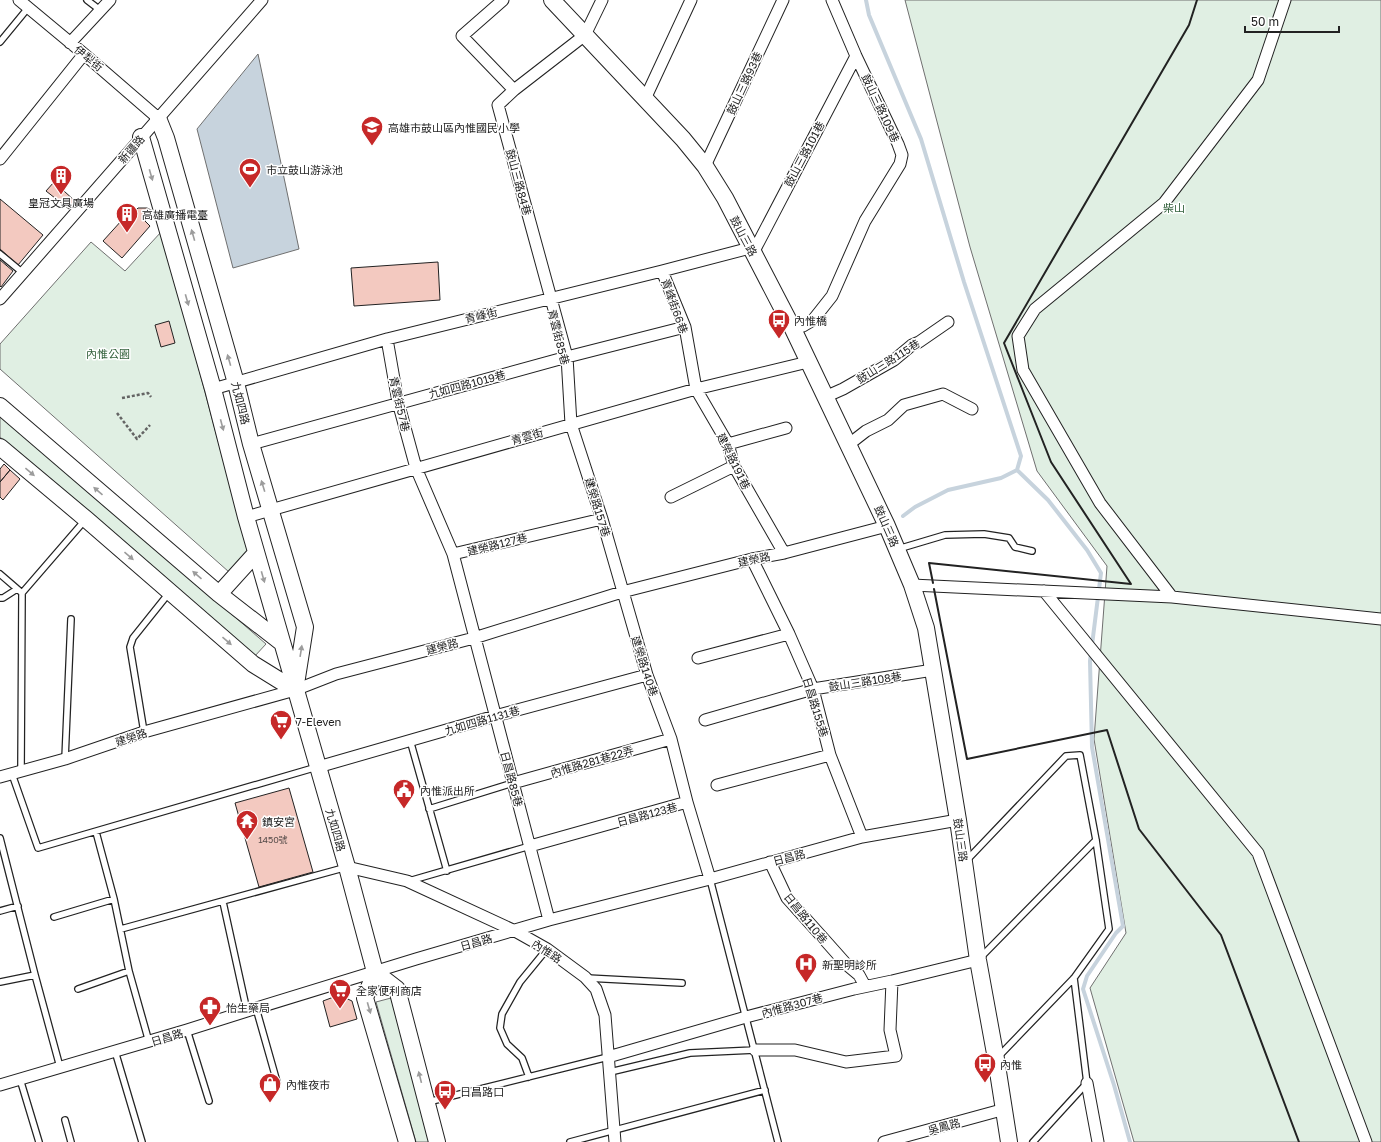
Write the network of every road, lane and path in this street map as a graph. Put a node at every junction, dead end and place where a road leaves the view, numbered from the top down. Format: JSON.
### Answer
{"nodes":[{"id":1,"x":19,"y":0,"type":"edge"},
{"id":2,"x":87,"y":0,"type":"edge"},
{"id":3,"x":110,"y":0,"type":"edge"},
{"id":4,"x":262,"y":0,"type":"edge"},
{"id":5,"x":503,"y":0,"type":"edge"},
{"id":6,"x":552,"y":0,"type":"edge"},
{"id":7,"x":602,"y":0,"type":"edge"},
{"id":8,"x":691,"y":0,"type":"edge"},
{"id":9,"x":783,"y":0,"type":"edge"},
{"id":10,"x":832,"y":0,"type":"edge"},
{"id":11,"x":1285,"y":0,"type":"edge"},
{"id":12,"x":28,"y":8,"type":"junction"},
{"id":13,"x":100,"y":10,"type":"junction"},
{"id":14,"x":586,"y":35,"type":"junction"},
{"id":15,"x":0,"y":42,"type":"edge"},
{"id":16,"x":70,"y":43,"type":"junction"},
{"id":17,"x":84,"y":54,"type":"junction"},
{"id":18,"x":856,"y":56,"type":"junction"},
{"id":19,"x":514,"y":90,"type":"junction"},
{"id":20,"x":645,"y":99,"type":"junction"},
{"id":21,"x":158,"y":118,"type":"junction"},
{"id":22,"x":141,"y":137,"type":"junction"},
{"id":23,"x":0,"y":159,"type":"edge"},
{"id":24,"x":706,"y":166,"type":"junction"},
{"id":25,"x":752,"y":250,"type":"junction"},
{"id":26,"x":0,"y":254,"type":"edge"},
{"id":27,"x":662,"y":271,"type":"junction"},
{"id":28,"x":23,"y":273,"type":"junction"},
{"id":29,"x":550,"y":298,"type":"junction"},
{"id":30,"x":0,"y":299,"type":"edge"},
{"id":31,"x":948,"y":322,"type":"dead end"},
{"id":32,"x":685,"y":327,"type":"junction"},
{"id":33,"x":793,"y":329,"type":"junction"},
{"id":34,"x":387,"y":339,"type":"junction"},
{"id":35,"x":567,"y":357,"type":"junction"},
{"id":36,"x":808,"y":362,"type":"junction"},
{"id":37,"x":236,"y":384,"type":"junction"},
{"id":38,"x":696,"y":389,"type":"junction"},
{"id":39,"x":213,"y":390,"type":"junction"},
{"id":40,"x":151,"y":397,"type":"dead end"},
{"id":41,"x":825,"y":397,"type":"junction"},
{"id":42,"x":122,"y":398,"type":"dead end"},
{"id":43,"x":398,"y":402,"type":"junction"},
{"id":44,"x":0,"y":406,"type":"edge"},
{"id":45,"x":972,"y":409,"type":"dead end"},
{"id":46,"x":117,"y":413,"type":"dead end"},
{"id":47,"x":571,"y":424,"type":"junction"},
{"id":48,"x":150,"y":425,"type":"dead end"},
{"id":49,"x":786,"y":428,"type":"dead end"},
{"id":50,"x":251,"y":444,"type":"junction"},
{"id":51,"x":728,"y":444,"type":"junction"},
{"id":52,"x":848,"y":445,"type":"junction"},
{"id":53,"x":0,"y":447,"type":"edge"},
{"id":54,"x":734,"y":466,"type":"junction"},
{"id":55,"x":416,"y":468,"type":"junction"},
{"id":56,"x":671,"y":496,"type":"dead end"},
{"id":57,"x":271,"y":510,"type":"junction"},
{"id":58,"x":246,"y":517,"type":"junction"},
{"id":59,"x":86,"y":519,"type":"junction"},
{"id":60,"x":602,"y":519,"type":"junction"},
{"id":61,"x":887,"y":526,"type":"junction"},
{"id":62,"x":897,"y":549,"type":"junction"},
{"id":63,"x":1032,"y":551,"type":"dead end"},
{"id":64,"x":256,"y":553,"type":"junction"},
{"id":65,"x":784,"y":553,"type":"junction"},
{"id":66,"x":453,"y":554,"type":"junction"},
{"id":67,"x":752,"y":559,"type":"junction"},
{"id":68,"x":0,"y":574,"type":"edge"},
{"id":69,"x":912,"y":585,"type":"junction"},
{"id":70,"x":20,"y":591,"type":"junction"},
{"id":71,"x":1044,"y":591,"type":"junction"},
{"id":72,"x":170,"y":592,"type":"junction"},
{"id":73,"x":622,"y":592,"type":"junction"},
{"id":74,"x":219,"y":594,"type":"junction"},
{"id":75,"x":1172,"y":597,"type":"junction"},
{"id":76,"x":0,"y":598,"type":"edge"},
{"id":77,"x":71,"y":619,"type":"dead end"},
{"id":78,"x":1381,"y":619,"type":"edge"},
{"id":79,"x":789,"y":634,"type":"junction"},
{"id":80,"x":474,"y":638,"type":"junction"},
{"id":81,"x":282,"y":643,"type":"junction"},
{"id":82,"x":698,"y":658,"type":"dead end"},
{"id":83,"x":933,"y":670,"type":"junction"},
{"id":84,"x":647,"y":675,"type":"junction"},
{"id":85,"x":813,"y":689,"type":"junction"},
{"id":86,"x":295,"y":690,"type":"junction"},
{"id":87,"x":495,"y":716,"type":"junction"},
{"id":88,"x":705,"y":720,"type":"dead end"},
{"id":89,"x":144,"y":732,"type":"junction"},
{"id":90,"x":670,"y":739,"type":"junction"},
{"id":91,"x":410,"y":740,"type":"junction"},
{"id":92,"x":830,"y":755,"type":"junction"},
{"id":93,"x":65,"y":759,"type":"junction"},
{"id":94,"x":318,"y":767,"type":"junction"},
{"id":95,"x":16,"y":773,"type":"junction"},
{"id":96,"x":0,"y":777,"type":"edge"},
{"id":97,"x":513,"y":784,"type":"junction"},
{"id":98,"x":717,"y":785,"type":"dead end"},
{"id":99,"x":687,"y":802,"type":"junction"},
{"id":100,"x":429,"y":809,"type":"junction"},
{"id":101,"x":958,"y":820,"type":"junction"},
{"id":102,"x":96,"y":832,"type":"junction"},
{"id":103,"x":862,"y":837,"type":"junction"},
{"id":104,"x":0,"y":838,"type":"edge"},
{"id":105,"x":1096,"y":840,"type":"junction"},
{"id":106,"x":530,"y":846,"type":"junction"},
{"id":107,"x":770,"y":862,"type":"junction"},
{"id":108,"x":964,"y":862,"type":"junction"},
{"id":109,"x":347,"y":867,"type":"junction"},
{"id":110,"x":447,"y":871,"type":"junction"},
{"id":111,"x":710,"y":879,"type":"junction"},
{"id":112,"x":407,"y":881,"type":"junction"},
{"id":113,"x":114,"y":899,"type":"junction"},
{"id":114,"x":224,"y":902,"type":"junction"},
{"id":115,"x":18,"y":906,"type":"junction"},
{"id":116,"x":0,"y":911,"type":"edge"},
{"id":117,"x":54,"y":917,"type":"dead end"},
{"id":118,"x":550,"y":920,"type":"junction"},
{"id":119,"x":121,"y":929,"type":"junction"},
{"id":120,"x":515,"y":931,"type":"junction"},
{"id":121,"x":547,"y":949,"type":"junction"},
{"id":122,"x":978,"y":960,"type":"junction"},
{"id":123,"x":129,"y":971,"type":"junction"},
{"id":124,"x":375,"y":972,"type":"junction"},
{"id":125,"x":34,"y":974,"type":"junction"},
{"id":126,"x":585,"y":977,"type":"junction"},
{"id":127,"x":1074,"y":978,"type":"junction"},
{"id":128,"x":0,"y":982,"type":"edge"},
{"id":129,"x":892,"y":982,"type":"junction"},
{"id":130,"x":682,"y":983,"type":"dead end"},
{"id":131,"x":865,"y":986,"type":"junction"},
{"id":132,"x":78,"y":989,"type":"dead end"},
{"id":133,"x":251,"y":1009,"type":"junction"},
{"id":134,"x":746,"y":1017,"type":"junction"},
{"id":135,"x":187,"y":1030,"type":"junction"},
{"id":136,"x":148,"y":1042,"type":"junction"},
{"id":137,"x":755,"y":1050,"type":"junction"},
{"id":138,"x":115,"y":1051,"type":"junction"},
{"id":139,"x":608,"y":1057,"type":"junction"},
{"id":140,"x":996,"y":1059,"type":"junction"},
{"id":141,"x":60,"y":1067,"type":"junction"},
{"id":142,"x":610,"y":1072,"type":"junction"},
{"id":143,"x":529,"y":1077,"type":"junction"},
{"id":144,"x":20,"y":1079,"type":"junction"},
{"id":145,"x":277,"y":1082,"type":"dead end"},
{"id":146,"x":1088,"y":1083,"type":"junction"},
{"id":147,"x":0,"y":1085,"type":"edge"},
{"id":148,"x":765,"y":1090,"type":"junction"},
{"id":149,"x":209,"y":1101,"type":"dead end"},
{"id":150,"x":427,"y":1102,"type":"junction"},
{"id":151,"x":1005,"y":1109,"type":"junction"},
{"id":152,"x":65,"y":1120,"type":"dead end"},
{"id":153,"x":614,"y":1136,"type":"edge"},
{"id":154,"x":39,"y":1142,"type":"edge"},
{"id":155,"x":71,"y":1142,"type":"edge"},
{"id":156,"x":142,"y":1142,"type":"edge"},
{"id":157,"x":407,"y":1142,"type":"edge"},
{"id":158,"x":437,"y":1142,"type":"edge"},
{"id":159,"x":570,"y":1142,"type":"edge"},
{"id":160,"x":778,"y":1142,"type":"edge"},
{"id":161,"x":884,"y":1142,"type":"edge"},
{"id":162,"x":1009,"y":1142,"type":"edge"},
{"id":163,"x":1033,"y":1142,"type":"edge"},
{"id":164,"x":1098,"y":1142,"type":"edge"},
{"id":165,"x":1366,"y":1142,"type":"edge"}],
"edges":[{"from":1,"to":12,"type":"street","name":"伊犁街"},
{"from":2,"to":13,"type":"lane"},
{"from":3,"to":13,"type":"street"},
{"from":4,"to":21,"type":"street","name":"新疆路"},
{"from":5,"to":19,"type":"street"},
{"from":6,"to":14,"type":"street","name":"鼓山三路"},
{"from":7,"to":14,"type":"street"},
{"from":8,"to":20,"type":"street"},
{"from":9,"to":24,"type":"street","name":"鼓山三路93巷"},
{"from":10,"to":18,"type":"street","name":"鼓山三路109巷"},
{"from":11,"to":75,"type":"street"},
{"from":12,"to":15,"type":"lane"},
{"from":12,"to":16,"type":"street","name":"伊犁街"},
{"from":13,"to":16,"type":"street"},
{"from":14,"to":19,"type":"street","name":"鼓山三路84巷"},
{"from":14,"to":20,"type":"street","name":"鼓山三路"},
{"from":16,"to":17,"type":"street","name":"伊犁街"},
{"from":17,"to":21,"type":"street","name":"伊犁街"},
{"from":17,"to":23,"type":"street"},
{"from":18,"to":25,"type":"street","name":"鼓山三路101巷"},
{"from":18,"to":33,"type":"street","name":"鼓山三路109巷"},
{"from":19,"to":29,"type":"street","name":"鼓山三路84巷"},
{"from":20,"to":24,"type":"street","name":"鼓山三路"},
{"from":21,"to":22,"type":"street","name":"新疆路"},
{"from":37,"to":21,"type":"street","name":"九如四路","one_way":true},
{"from":22,"to":28,"type":"street","name":"新疆路"},
{"from":22,"to":39,"type":"street","name":"九如四路","one_way":true},
{"from":24,"to":25,"type":"street","name":"鼓山三路"},
{"from":25,"to":27,"type":"street","name":"青峰街"},
{"from":25,"to":33,"type":"street","name":"鼓山三路"},
{"from":26,"to":28,"type":"lane"},
{"from":27,"to":29,"type":"street","name":"青峰街"},
{"from":27,"to":32,"type":"street","name":"青峰街66巷"},
{"from":28,"to":30,"type":"street","name":"新疆路"},
{"from":29,"to":34,"type":"street","name":"青峰街"},
{"from":29,"to":35,"type":"street","name":"青雲街85巷"},
{"from":31,"to":41,"type":"street","name":"鼓山三路115巷"},
{"from":32,"to":35,"type":"street","name":"九如四路1019巷"},
{"from":32,"to":38,"type":"street","name":"青峰街66巷"},
{"from":33,"to":36,"type":"street","name":"鼓山三路"},
{"from":34,"to":37,"type":"street","name":"青峰街"},
{"from":34,"to":43,"type":"street","name":"青雲街57巷"},
{"from":35,"to":43,"type":"street","name":"九如四路1019巷"},
{"from":35,"to":47,"type":"street","name":"青雲街85巷"},
{"from":36,"to":38,"type":"street","name":"青雲街"},
{"from":36,"to":41,"type":"street","name":"鼓山三路"},
{"from":37,"to":39,"type":"street","name":"青峰街"},
{"from":37,"to":50,"type":"street","name":"九如四路"},
{"from":38,"to":47,"type":"street","name":"青雲街"},
{"from":38,"to":51,"type":"street","name":"建榮路191巷"},
{"from":39,"to":58,"type":"street","name":"九如四路","one_way":true},
{"from":40,"to":42,"type":"path"},
{"from":41,"to":52,"type":"street","name":"鼓山三路"},
{"from":43,"to":50,"type":"street","name":"九如四路1019巷"},
{"from":43,"to":55,"type":"street","name":"青雲街57巷"},
{"from":74,"to":44,"type":"street","one_way":true},
{"from":45,"to":52,"type":"street"},
{"from":46,"to":48,"type":"path"},
{"from":47,"to":55,"type":"street","name":"青雲街"},
{"from":47,"to":60,"type":"street","name":"建榮路157巷"},
{"from":49,"to":51,"type":"street"},
{"from":57,"to":50,"type":"street","name":"九如四路","one_way":true},
{"from":51,"to":54,"type":"street","name":"建榮路191巷"},
{"from":52,"to":61,"type":"street","name":"鼓山三路"},
{"from":53,"to":59,"type":"street","one_way":true},
{"from":54,"to":56,"type":"street"},
{"from":54,"to":65,"type":"street","name":"建榮路191巷"},
{"from":55,"to":57,"type":"street","name":"青雲街"},
{"from":55,"to":66,"type":"street","name":"青雲街57巷"},
{"from":57,"to":58,"type":"street","name":"青雲街"},
{"from":86,"to":57,"type":"street","name":"九如四路","one_way":true},
{"from":58,"to":64,"type":"street","name":"九如四路"},
{"from":59,"to":70,"type":"lane"},
{"from":59,"to":72,"type":"street","one_way":true},
{"from":60,"to":66,"type":"street","name":"建榮路127巷"},
{"from":60,"to":73,"type":"street","name":"建榮路157巷"},
{"from":61,"to":62,"type":"street","name":"鼓山三路"},
{"from":61,"to":65,"type":"street","name":"建榮路"},
{"from":62,"to":63,"type":"lane"},
{"from":62,"to":69,"type":"street","name":"鼓山三路"},
{"from":64,"to":74,"type":"street"},
{"from":64,"to":81,"type":"street","name":"九如四路","one_way":true},
{"from":65,"to":67,"type":"street","name":"建榮路"},
{"from":66,"to":80,"type":"street","name":"建榮路127巷"},
{"from":67,"to":73,"type":"street","name":"建榮路"},
{"from":67,"to":79,"type":"street","name":"日昌路155巷"},
{"from":68,"to":70,"type":"lane"},
{"from":69,"to":71,"type":"street"},
{"from":69,"to":83,"type":"street","name":"鼓山三路"},
{"from":70,"to":76,"type":"lane"},
{"from":70,"to":95,"type":"lane"},
{"from":71,"to":75,"type":"street"},
{"from":71,"to":165,"type":"street"},
{"from":72,"to":86,"type":"street","one_way":true},
{"from":72,"to":89,"type":"lane"},
{"from":73,"to":80,"type":"street","name":"建榮路"},
{"from":73,"to":84,"type":"street","name":"建榮路140巷"},
{"from":74,"to":81,"type":"street"},
{"from":75,"to":78,"type":"street"},
{"from":77,"to":93,"type":"lane"},
{"from":79,"to":82,"type":"street"},
{"from":79,"to":85,"type":"street","name":"日昌路155巷"},
{"from":80,"to":86,"type":"street","name":"建榮路"},
{"from":80,"to":87,"type":"street","name":"日昌路85巷"},
{"from":81,"to":86,"type":"street","name":"九如四路"},
{"from":83,"to":85,"type":"street","name":"鼓山三路108巷"},
{"from":83,"to":101,"type":"street","name":"鼓山三路"},
{"from":84,"to":87,"type":"street","name":"九如四路1131巷"},
{"from":84,"to":90,"type":"street","name":"建榮路140巷"},
{"from":85,"to":88,"type":"street","name":"鼓山三路108巷"},
{"from":85,"to":92,"type":"street","name":"日昌路155巷"},
{"from":86,"to":89,"type":"street","name":"建榮路"},
{"from":86,"to":94,"type":"street","name":"九如四路"},
{"from":87,"to":91,"type":"street","name":"九如四路1131巷"},
{"from":87,"to":97,"type":"street","name":"日昌路85巷"},
{"from":89,"to":93,"type":"street","name":"建榮路"},
{"from":90,"to":97,"type":"street","name":"內惟路281巷22弄"},
{"from":90,"to":99,"type":"street","name":"建榮路140巷"},
{"from":91,"to":94,"type":"street","name":"九如四路1131巷"},
{"from":91,"to":100,"type":"lane"},
{"from":92,"to":98,"type":"street"},
{"from":92,"to":103,"type":"street","name":"日昌路155巷"},
{"from":93,"to":95,"type":"street","name":"建榮路"},
{"from":94,"to":102,"type":"lane"},
{"from":94,"to":109,"type":"street","name":"九如四路"},
{"from":95,"to":96,"type":"street","name":"建榮路"},
{"from":95,"to":102,"type":"lane"},
{"from":97,"to":100,"type":"lane"},
{"from":97,"to":106,"type":"street","name":"日昌路85巷"},
{"from":99,"to":106,"type":"street","name":"日昌路123巷"},
{"from":99,"to":111,"type":"street","name":"日昌路123巷"},
{"from":100,"to":110,"type":"lane"},
{"from":101,"to":103,"type":"street","name":"日昌路"},
{"from":101,"to":108,"type":"street","name":"鼓山三路"},
{"from":102,"to":113,"type":"lane"},
{"from":103,"to":107,"type":"street","name":"日昌路"},
{"from":104,"to":115,"type":"lane"},
{"from":105,"to":108,"type":"lane"},
{"from":105,"to":122,"type":"lane"},
{"from":105,"to":127,"type":"lane"},
{"from":106,"to":110,"type":"lane"},
{"from":106,"to":118,"type":"street","name":"日昌路85巷"},
{"from":107,"to":111,"type":"street","name":"日昌路"},
{"from":107,"to":131,"type":"street","name":"日昌路110巷"},
{"from":108,"to":122,"type":"street","name":"鼓山三路"},
{"from":109,"to":112,"type":"street","name":"內惟路"},
{"from":109,"to":114,"type":"lane"},
{"from":109,"to":124,"type":"street","name":"九如四路"},
{"from":110,"to":112,"type":"lane"},
{"from":111,"to":118,"type":"street","name":"日昌路"},
{"from":111,"to":134,"type":"lane"},
{"from":112,"to":120,"type":"street","name":"內惟路"},
{"from":113,"to":117,"type":"lane"},
{"from":113,"to":119,"type":"lane"},
{"from":114,"to":119,"type":"lane"},
{"from":114,"to":133,"type":"lane"},
{"from":115,"to":116,"type":"lane"},
{"from":115,"to":125,"type":"lane"},
{"from":118,"to":120,"type":"street","name":"日昌路"},
{"from":119,"to":123,"type":"lane"},
{"from":120,"to":121,"type":"street","name":"內惟路"},
{"from":120,"to":124,"type":"street","name":"日昌路"},
{"from":121,"to":126,"type":"street","name":"內惟路"},
{"from":121,"to":143,"type":"lane"},
{"from":122,"to":129,"type":"street","name":"內惟路307巷"},
{"from":122,"to":140,"type":"street","name":"鼓山三路"},
{"from":123,"to":132,"type":"lane"},
{"from":123,"to":136,"type":"lane"},
{"from":124,"to":133,"type":"street","name":"日昌路"},
{"from":150,"to":124,"type":"street","one_way":true},
{"from":124,"to":157,"type":"street","one_way":true},
{"from":125,"to":128,"type":"lane"},
{"from":125,"to":141,"type":"lane"},
{"from":126,"to":130,"type":"lane"},
{"from":126,"to":139,"type":"street","name":"內惟路"},
{"from":127,"to":140,"type":"lane"},
{"from":127,"to":146,"type":"lane"},
{"from":129,"to":131,"type":"street","name":"內惟路307巷"},
{"from":129,"to":137,"type":"street"},
{"from":131,"to":134,"type":"street","name":"內惟路307巷"},
{"from":133,"to":135,"type":"street","name":"日昌路"},
{"from":133,"to":145,"type":"lane"},
{"from":134,"to":137,"type":"lane"},
{"from":134,"to":139,"type":"street","name":"內惟路307巷"},
{"from":135,"to":136,"type":"street","name":"日昌路"},
{"from":135,"to":149,"type":"lane"},
{"from":136,"to":138,"type":"street","name":"日昌路"},
{"from":137,"to":142,"type":"lane"},
{"from":137,"to":148,"type":"lane"},
{"from":138,"to":141,"type":"street","name":"日昌路"},
{"from":138,"to":156,"type":"lane"},
{"from":139,"to":142,"type":"street","name":"內惟路"},
{"from":139,"to":143,"type":"lane"},
{"from":140,"to":151,"type":"street","name":"鼓山三路"},
{"from":141,"to":144,"type":"street","name":"日昌路"},
{"from":142,"to":153,"type":"street","name":"內惟路"},
{"from":143,"to":150,"type":"lane"},
{"from":144,"to":147,"type":"street","name":"日昌路"},
{"from":144,"to":154,"type":"lane"},
{"from":146,"to":163,"type":"lane"},
{"from":146,"to":164,"type":"street"},
{"from":148,"to":153,"type":"lane"},
{"from":148,"to":160,"type":"lane"},
{"from":150,"to":158,"type":"street"},
{"from":151,"to":161,"type":"street","name":"吳鳳路"},
{"from":151,"to":162,"type":"street","name":"鼓山三路"},
{"from":152,"to":155,"type":"lane"},
{"from":153,"to":159,"type":"lane"}]}
